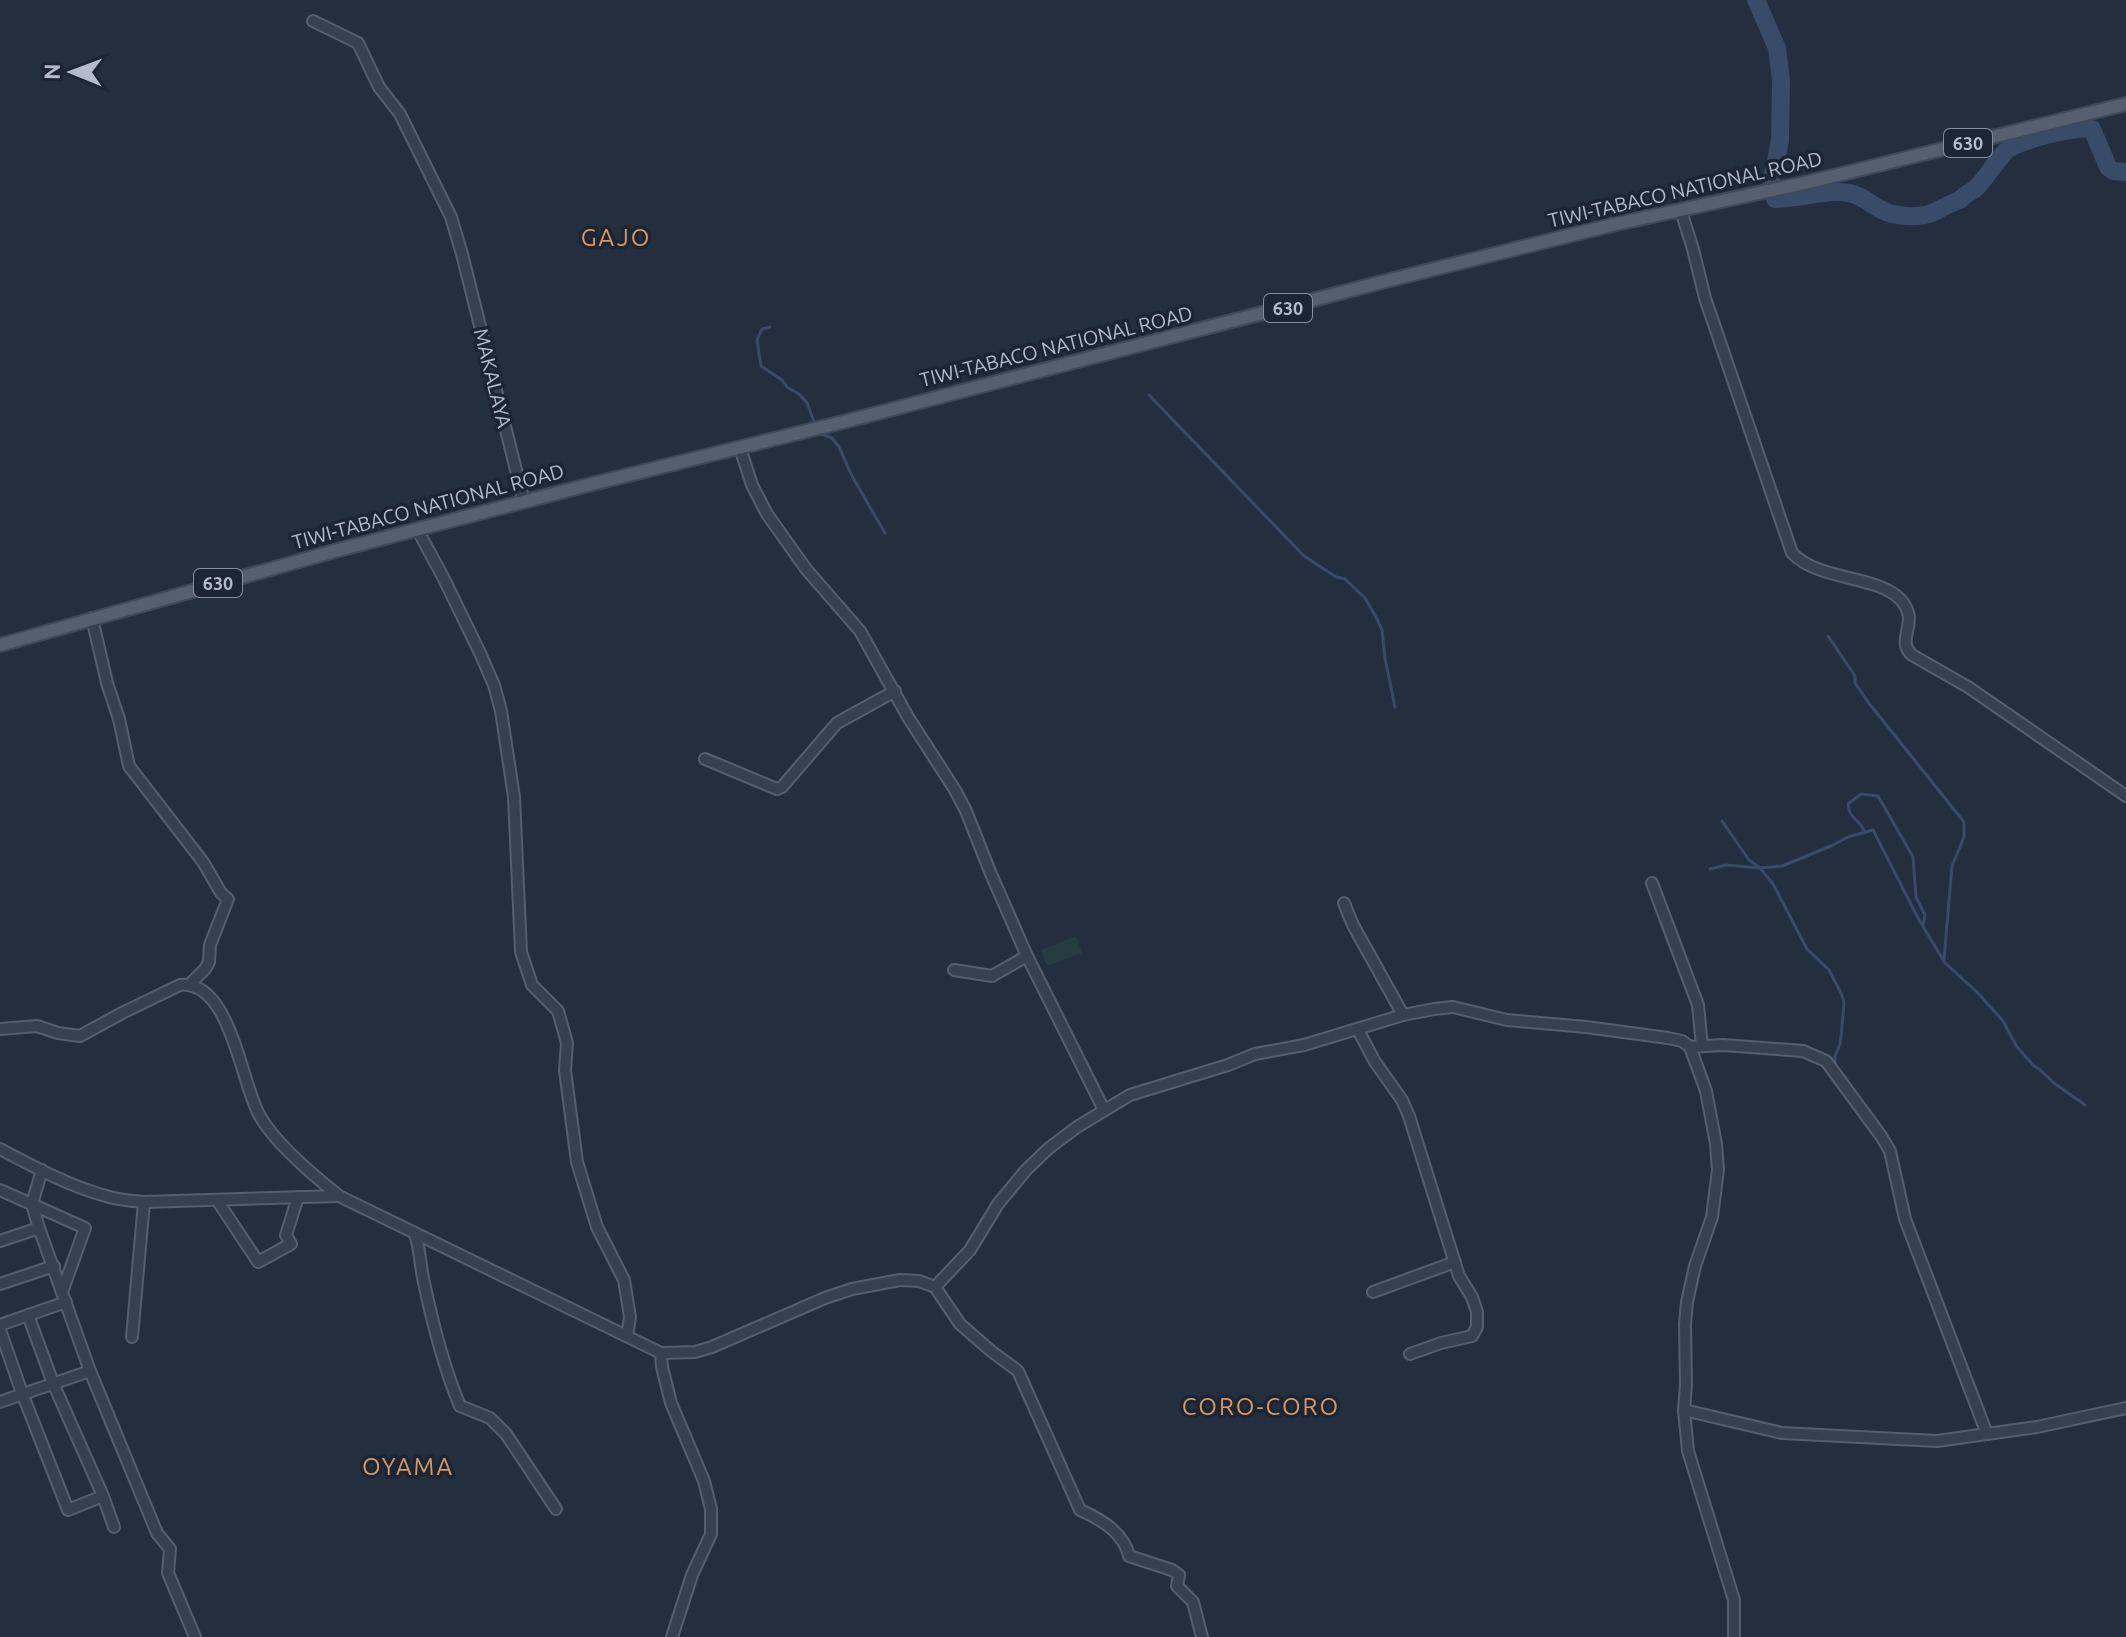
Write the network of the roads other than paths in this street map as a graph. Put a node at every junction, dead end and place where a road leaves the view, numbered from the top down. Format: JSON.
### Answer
{"nodes":[{"id":1,"x":313,"y":21,"type":"dead end"},
{"id":2,"x":2126,"y":104,"type":"edge"},
{"id":3,"x":1681,"y":211,"type":"junction"},
{"id":4,"x":740,"y":448,"type":"junction"},
{"id":5,"x":524,"y":502,"type":"junction"},
{"id":6,"x":417,"y":529,"type":"junction"},
{"id":7,"x":92,"y":618,"type":"junction"},
{"id":8,"x":0,"y":645,"type":"edge"},
{"id":9,"x":895,"y":691,"type":"junction"},
{"id":10,"x":705,"y":759,"type":"dead end"},
{"id":11,"x":2126,"y":796,"type":"edge"},
{"id":12,"x":1652,"y":883,"type":"dead end"},
{"id":13,"x":1344,"y":903,"type":"dead end"},
{"id":14,"x":1027,"y":956,"type":"junction"},
{"id":15,"x":954,"y":970,"type":"dead end"},
{"id":16,"x":190,"y":984,"type":"junction"},
{"id":17,"x":1403,"y":1015,"type":"junction"},
{"id":18,"x":0,"y":1029,"type":"edge"},
{"id":19,"x":1358,"y":1030,"type":"junction"},
{"id":20,"x":1702,"y":1046,"type":"junction"},
{"id":21,"x":1690,"y":1047,"type":"junction"},
{"id":22,"x":1104,"y":1110,"type":"junction"},
{"id":23,"x":0,"y":1149,"type":"edge"},
{"id":24,"x":42,"y":1170,"type":"junction"},
{"id":25,"x":0,"y":1190,"type":"edge"},
{"id":26,"x":339,"y":1196,"type":"junction"},
{"id":27,"x":298,"y":1197,"type":"junction"},
{"id":28,"x":217,"y":1200,"type":"junction"},
{"id":29,"x":144,"y":1202,"type":"junction"},
{"id":30,"x":32,"y":1204,"type":"junction"},
{"id":31,"x":39,"y":1228,"type":"junction"},
{"id":32,"x":415,"y":1234,"type":"junction"},
{"id":33,"x":0,"y":1241,"type":"edge"},
{"id":34,"x":1455,"y":1262,"type":"junction"},
{"id":35,"x":54,"y":1266,"type":"junction"},
{"id":36,"x":0,"y":1284,"type":"edge"},
{"id":37,"x":935,"y":1287,"type":"junction"},
{"id":38,"x":1373,"y":1292,"type":"dead end"},
{"id":39,"x":64,"y":1297,"type":"junction"},
{"id":40,"x":28,"y":1315,"type":"junction"},
{"id":41,"x":0,"y":1327,"type":"edge"},
{"id":42,"x":627,"y":1336,"type":"junction"},
{"id":43,"x":132,"y":1337,"type":"dead end"},
{"id":44,"x":661,"y":1353,"type":"junction"},
{"id":45,"x":1410,"y":1354,"type":"dead end"},
{"id":46,"x":5,"y":1362,"type":"edge"},
{"id":47,"x":90,"y":1371,"type":"junction"},
{"id":48,"x":53,"y":1383,"type":"junction"},
{"id":49,"x":22,"y":1393,"type":"junction"},
{"id":50,"x":0,"y":1402,"type":"edge"},
{"id":51,"x":2126,"y":1408,"type":"edge"},
{"id":52,"x":1684,"y":1410,"type":"junction"},
{"id":53,"x":1987,"y":1434,"type":"junction"},
{"id":54,"x":103,"y":1496,"type":"junction"},
{"id":55,"x":556,"y":1509,"type":"dead end"},
{"id":56,"x":114,"y":1527,"type":"dead end"},
{"id":57,"x":195,"y":1637,"type":"edge"},
{"id":58,"x":672,"y":1637,"type":"edge"},
{"id":59,"x":1202,"y":1637,"type":"edge"},
{"id":60,"x":1734,"y":1637,"type":"edge"}],
"edges":[{"from":1,"to":5,"type":"street","name":"MAKALAYA"},
{"from":2,"to":3,"type":"main road","name":"TIWI-TABACO NATIONAL ROAD","number":"630"},
{"from":3,"to":4,"type":"main road","name":"TIWI-TABACO NATIONAL ROAD","number":"630"},
{"from":3,"to":11,"type":"street"},
{"from":4,"to":5,"type":"main road","name":"TIWI-TABACO NATIONAL ROAD","number":"630"},
{"from":4,"to":9,"type":"street"},
{"from":5,"to":6,"type":"main road","name":"TIWI-TABACO NATIONAL ROAD","number":"630"},
{"from":6,"to":7,"type":"main road","name":"TIWI-TABACO NATIONAL ROAD","number":"630"},
{"from":6,"to":42,"type":"street"},
{"from":7,"to":8,"type":"main road","name":"TIWI-TABACO NATIONAL ROAD","number":"630"},
{"from":7,"to":16,"type":"street"},
{"from":9,"to":10,"type":"street"},
{"from":9,"to":14,"type":"street"},
{"from":12,"to":20,"type":"street"},
{"from":13,"to":17,"type":"street"},
{"from":14,"to":15,"type":"street"},
{"from":14,"to":22,"type":"street"},
{"from":16,"to":18,"type":"street"},
{"from":16,"to":26,"type":"street"},
{"from":17,"to":19,"type":"street"},
{"from":17,"to":21,"type":"street"},
{"from":19,"to":22,"type":"street"},
{"from":19,"to":34,"type":"street"},
{"from":20,"to":21,"type":"street"},
{"from":20,"to":53,"type":"street"},
{"from":21,"to":52,"type":"street"},
{"from":22,"to":37,"type":"street"},
{"from":23,"to":24,"type":"street"},
{"from":24,"to":29,"type":"street"},
{"from":24,"to":30,"type":"street"},
{"from":25,"to":30,"type":"street"},
{"from":26,"to":27,"type":"street"},
{"from":26,"to":32,"type":"street"},
{"from":27,"to":28,"type":"street"},
{"from":27,"to":28,"type":"street"},
{"from":28,"to":29,"type":"street"},
{"from":29,"to":43,"type":"street"},
{"from":30,"to":31,"type":"street"},
{"from":30,"to":39,"type":"street"},
{"from":31,"to":33,"type":"street"},
{"from":31,"to":35,"type":"street"},
{"from":32,"to":42,"type":"street"},
{"from":32,"to":55,"type":"street"},
{"from":34,"to":38,"type":"street"},
{"from":34,"to":45,"type":"street"},
{"from":35,"to":36,"type":"street"},
{"from":35,"to":39,"type":"street"},
{"from":37,"to":44,"type":"street"},
{"from":37,"to":59,"type":"street"},
{"from":39,"to":40,"type":"street"},
{"from":39,"to":47,"type":"street"},
{"from":40,"to":41,"type":"street"},
{"from":40,"to":48,"type":"street"},
{"from":41,"to":46,"type":"street"},
{"from":42,"to":44,"type":"street"},
{"from":44,"to":58,"type":"street"},
{"from":46,"to":49,"type":"street"},
{"from":47,"to":48,"type":"street"},
{"from":47,"to":57,"type":"street"},
{"from":48,"to":49,"type":"street"},
{"from":48,"to":54,"type":"street"},
{"from":49,"to":50,"type":"street"},
{"from":49,"to":54,"type":"street"},
{"from":51,"to":53,"type":"street"},
{"from":52,"to":53,"type":"street"},
{"from":52,"to":60,"type":"street"},
{"from":54,"to":56,"type":"street"}]}
